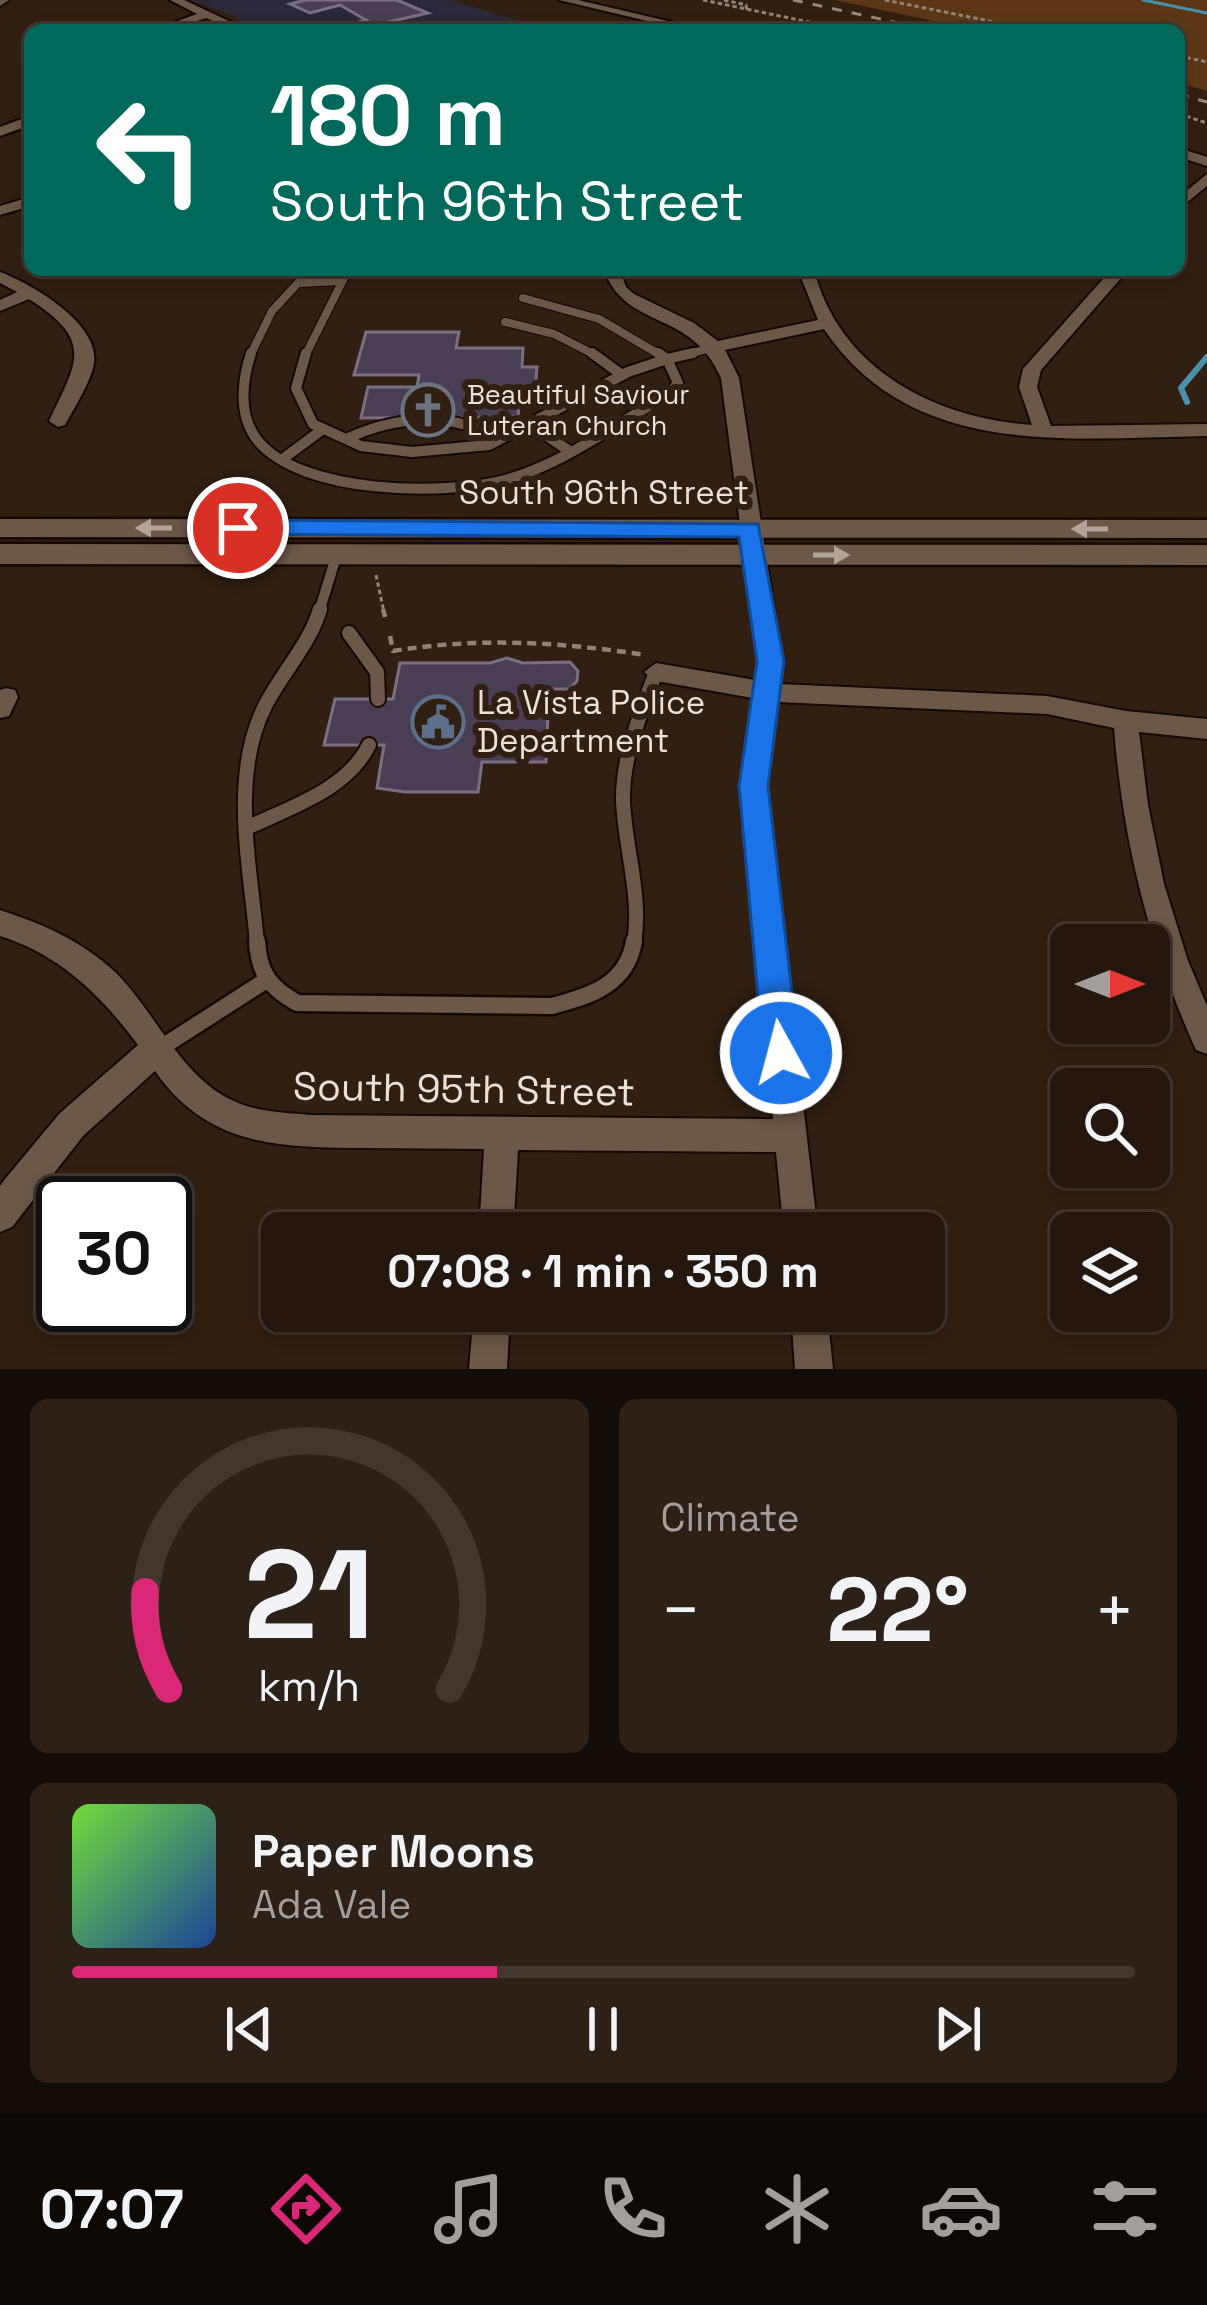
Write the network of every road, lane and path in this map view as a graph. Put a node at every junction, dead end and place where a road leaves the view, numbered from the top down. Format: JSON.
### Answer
{"nodes":[{"id":1,"x":175,"y":0,"type":"edge"},
{"id":2,"x":564,"y":0,"type":"edge"},
{"id":3,"x":704,"y":0,"type":"edge"},
{"id":4,"x":724,"y":0,"type":"edge"},
{"id":5,"x":885,"y":0,"type":"edge"},
{"id":6,"x":747,"y":10,"type":"junction"},
{"id":7,"x":206,"y":14,"type":"junction"},
{"id":8,"x":177,"y":24,"type":"edge"},
{"id":9,"x":228,"y":24,"type":"edge"},
{"id":10,"x":673,"y":24,"type":"edge"},
{"id":11,"x":817,"y":24,"type":"edge"},
{"id":12,"x":1004,"y":24,"type":"edge"},
{"id":13,"x":1207,"y":178,"type":"edge"},
{"id":14,"x":1185,"y":200,"type":"edge"},
{"id":15,"x":344,"y":276,"type":"edge"},
{"id":16,"x":614,"y":276,"type":"edge"},
{"id":17,"x":808,"y":276,"type":"edge"},
{"id":18,"x":1115,"y":276,"type":"edge"},
{"id":19,"x":0,"y":277,"type":"edge"},
{"id":20,"x":340,"y":281,"type":"junction"},
{"id":21,"x":29,"y":293,"type":"junction"},
{"id":22,"x":523,"y":298,"type":"dead end"},
{"id":23,"x":0,"y":307,"type":"edge"},
{"id":24,"x":506,"y":322,"type":"dead end"},
{"id":25,"x":828,"y":323,"type":"junction"},
{"id":26,"x":716,"y":347,"type":"junction"},
{"id":27,"x":667,"y":359,"type":"junction"},
{"id":28,"x":622,"y":375,"type":"junction"},
{"id":29,"x":58,"y":421,"type":"dead end"},
{"id":30,"x":528,"y":423,"type":"junction"},
{"id":31,"x":323,"y":429,"type":"junction"},
{"id":32,"x":1043,"y":430,"type":"junction"},
{"id":33,"x":1207,"y":430,"type":"edge"},
{"id":34,"x":346,"y":439,"type":"junction"},
{"id":35,"x":499,"y":439,"type":"junction"},
{"id":36,"x":568,"y":450,"type":"junction"},
{"id":37,"x":284,"y":458,"type":"junction"},
{"id":38,"x":0,"y":528,"type":"edge"},
{"id":39,"x":1207,"y":529,"type":"edge"},
{"id":40,"x":751,"y":542,"type":"junction"},
{"id":41,"x":0,"y":554,"type":"edge"},
{"id":42,"x":337,"y":554,"type":"junction"},
{"id":43,"x":1207,"y":555,"type":"edge"},
{"id":44,"x":374,"y":569,"type":"dead end"},
{"id":45,"x":386,"y":617,"type":"dead end"},
{"id":46,"x":349,"y":633,"type":"dead end"},
{"id":47,"x":390,"y":636,"type":"dead end"},
{"id":48,"x":651,"y":664,"type":"junction"},
{"id":49,"x":768,"y":691,"type":"junction"},
{"id":50,"x":378,"y":699,"type":"dead end"},
{"id":51,"x":1126,"y":721,"type":"junction"},
{"id":52,"x":1207,"y":729,"type":"edge"},
{"id":53,"x":369,"y":745,"type":"dead end"},
{"id":54,"x":247,"y":828,"type":"junction"},
{"id":55,"x":0,"y":923,"type":"edge"},
{"id":56,"x":266,"y":981,"type":"junction"},
{"id":57,"x":1207,"y":1039,"type":"edge"},
{"id":58,"x":158,"y":1049,"type":"junction"},
{"id":59,"x":502,"y":1132,"type":"junction"},
{"id":60,"x":791,"y":1136,"type":"junction"},
{"id":61,"x":497,"y":1212,"type":"edge"},
{"id":62,"x":799,"y":1212,"type":"edge"},
{"id":63,"x":0,"y":1215,"type":"edge"},
{"id":64,"x":491,"y":1332,"type":"edge"},
{"id":65,"x":811,"y":1332,"type":"edge"},
{"id":66,"x":488,"y":1369,"type":"edge"},
{"id":67,"x":814,"y":1369,"type":"edge"}],
"edges":[{"from":1,"to":7,"type":"street"},
{"from":2,"to":10,"type":"street"},
{"from":3,"to":6,"type":"path"},
{"from":4,"to":6,"type":"path"},
{"from":5,"to":12,"type":"path"},
{"from":6,"to":11,"type":"path"},
{"from":7,"to":8,"type":"street"},
{"from":7,"to":9,"type":"street"},
{"from":13,"to":14,"type":"street"},
{"from":15,"to":20,"type":"lane"},
{"from":16,"to":26,"type":"street"},
{"from":17,"to":25,"type":"street"},
{"from":18,"to":32,"type":"street"},
{"from":19,"to":21,"type":"street"},
{"from":20,"to":31,"type":"lane"},
{"from":20,"to":37,"type":"lane"},
{"from":21,"to":23,"type":"street"},
{"from":21,"to":29,"type":"street"},
{"from":22,"to":27,"type":"lane"},
{"from":24,"to":28,"type":"lane"},
{"from":25,"to":26,"type":"street"},
{"from":25,"to":32,"type":"street"},
{"from":26,"to":27,"type":"lane"},
{"from":26,"to":40,"type":"street"},
{"from":27,"to":28,"type":"lane"},
{"from":27,"to":36,"type":"lane"},
{"from":28,"to":30,"type":"lane"},
{"from":30,"to":35,"type":"lane"},
{"from":30,"to":36,"type":"lane"},
{"from":31,"to":34,"type":"lane"},
{"from":31,"to":37,"type":"lane"},
{"from":32,"to":33,"type":"street"},
{"from":34,"to":35,"type":"lane"},
{"from":34,"to":35,"type":"lane"},
{"from":36,"to":37,"type":"lane"},
{"from":40,"to":38,"type":"main road","name":"South 96th Street","one_way":true},
{"from":39,"to":40,"type":"main road","name":"South 96th Street","one_way":true},
{"from":40,"to":42,"type":"main road","name":"South 96th Street"},
{"from":40,"to":43,"type":"main road","name":"South 96th Street","one_way":true},
{"from":40,"to":49,"type":"street"},
{"from":41,"to":42,"type":"main road","name":"South 96th Street"},
{"from":42,"to":54,"type":"lane"},
{"from":44,"to":45,"type":"path"},
{"from":46,"to":50,"type":"lane"},
{"from":47,"to":48,"type":"path"},
{"from":48,"to":49,"type":"street"},
{"from":48,"to":56,"type":"lane"},
{"from":49,"to":51,"type":"street"},
{"from":49,"to":60,"type":"street"},
{"from":51,"to":52,"type":"street"},
{"from":51,"to":57,"type":"street"},
{"from":53,"to":54,"type":"lane"},
{"from":54,"to":56,"type":"lane"},
{"from":55,"to":58,"type":"street","name":"South 95th Street"},
{"from":56,"to":58,"type":"lane"},
{"from":58,"to":59,"type":"street","name":"South 95th Street"},
{"from":58,"to":63,"type":"street"},
{"from":59,"to":60,"type":"street","name":"South 95th Street"},
{"from":59,"to":61,"type":"street"},
{"from":60,"to":62,"type":"street"},
{"from":64,"to":66,"type":"street"},
{"from":65,"to":67,"type":"street"}]}
